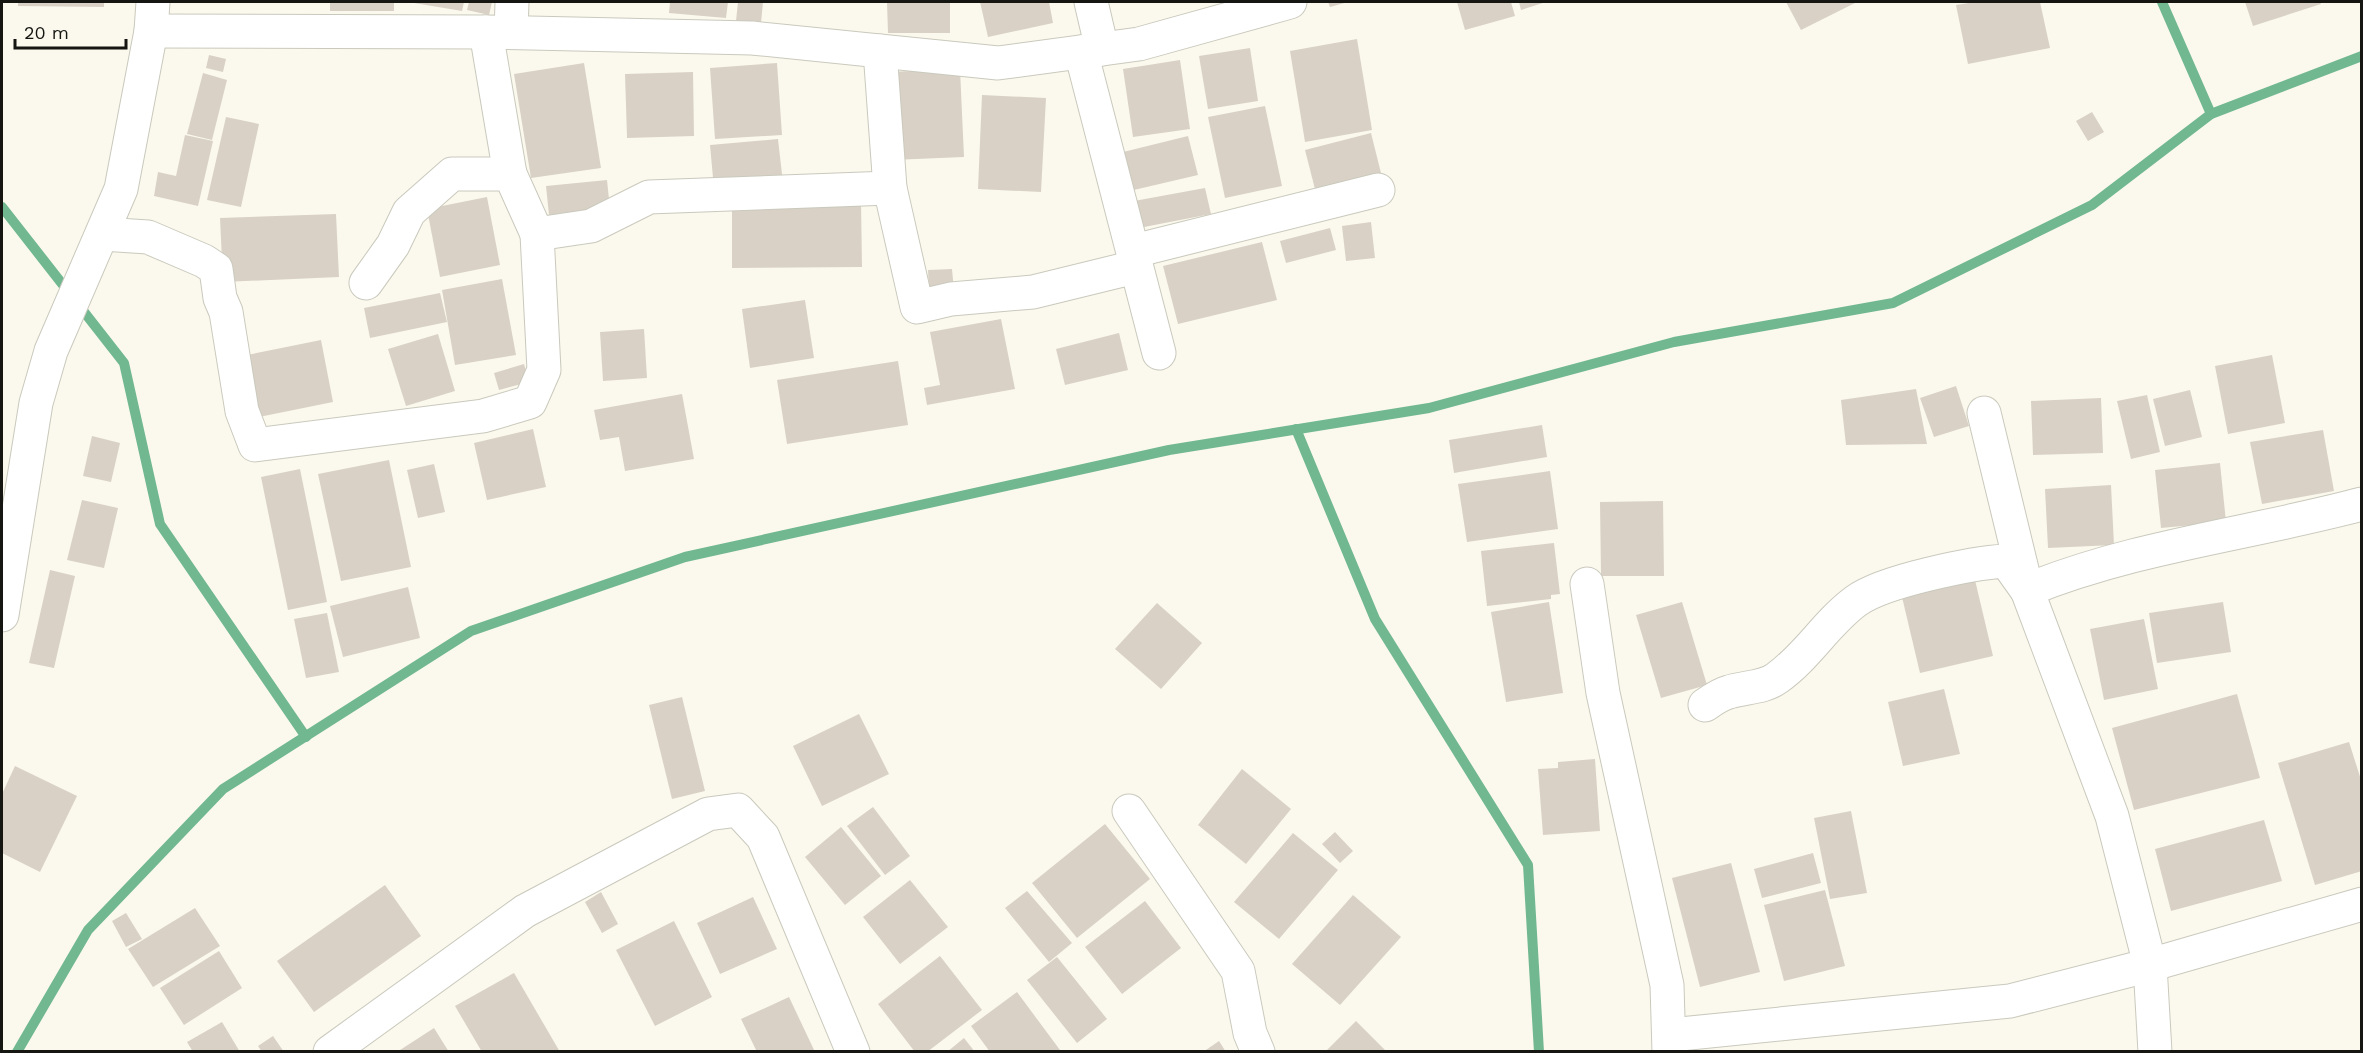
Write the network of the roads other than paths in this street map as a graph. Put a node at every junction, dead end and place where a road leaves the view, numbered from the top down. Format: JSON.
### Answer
{"nodes":[{"id":1,"x":1091,"y":2,"type":"edge"},
{"id":2,"x":1290,"y":2,"type":"edge"},
{"id":3,"x":152,"y":16,"type":"edge"},
{"id":4,"x":503,"y":22,"type":"edge"},
{"id":5,"x":1091,"y":50,"type":"junction"},
{"id":6,"x":880,"y":51,"type":"junction"},
{"id":7,"x":510,"y":174,"type":"junction"},
{"id":8,"x":890,"y":188,"type":"junction"},
{"id":9,"x":1378,"y":190,"type":"dead end"},
{"id":10,"x":102,"y":234,"type":"junction"},
{"id":11,"x":537,"y":234,"type":"junction"},
{"id":12,"x":1135,"y":259,"type":"junction"},
{"id":13,"x":366,"y":284,"type":"dead end"},
{"id":14,"x":1159,"y":353,"type":"dead end"},
{"id":15,"x":1984,"y":413,"type":"dead end"},
{"id":16,"x":2361,"y":504,"type":"edge"},
{"id":17,"x":1587,"y":584,"type":"dead end"},
{"id":18,"x":2027,"y":590,"type":"junction"},
{"id":19,"x":2,"y":615,"type":"edge"},
{"id":20,"x":1705,"y":705,"type":"dead end"},
{"id":21,"x":1129,"y":811,"type":"dead end"},
{"id":22,"x":2361,"y":904,"type":"edge"},
{"id":23,"x":2150,"y":965,"type":"junction"},
{"id":24,"x":1670,"y":1043,"type":"edge"},
{"id":25,"x":330,"y":1052,"type":"edge"},
{"id":26,"x":854,"y":1052,"type":"edge"},
{"id":27,"x":1258,"y":1052,"type":"edge"},
{"id":28,"x":2155,"y":1052,"type":"edge"}],
"edges":[{"from":1,"to":5,"type":"street"},
{"from":2,"to":5,"type":"street"},
{"from":3,"to":4,"type":"street"},
{"from":3,"to":10,"type":"street"},
{"from":4,"to":6,"type":"street"},
{"from":4,"to":7,"type":"street"},
{"from":5,"to":6,"type":"street"},
{"from":5,"to":12,"type":"street"},
{"from":6,"to":8,"type":"street"},
{"from":7,"to":11,"type":"street"},
{"from":7,"to":13,"type":"street"},
{"from":8,"to":11,"type":"street"},
{"from":8,"to":12,"type":"street"},
{"from":9,"to":12,"type":"street"},
{"from":10,"to":11,"type":"street"},
{"from":10,"to":19,"type":"street"},
{"from":12,"to":14,"type":"street"},
{"from":15,"to":18,"type":"street"},
{"from":16,"to":18,"type":"street"},
{"from":17,"to":24,"type":"street"},
{"from":18,"to":20,"type":"street"},
{"from":18,"to":23,"type":"street"},
{"from":21,"to":27,"type":"street"},
{"from":22,"to":23,"type":"street"},
{"from":23,"to":24,"type":"street"},
{"from":23,"to":28,"type":"street"},
{"from":25,"to":26,"type":"street"}]}
